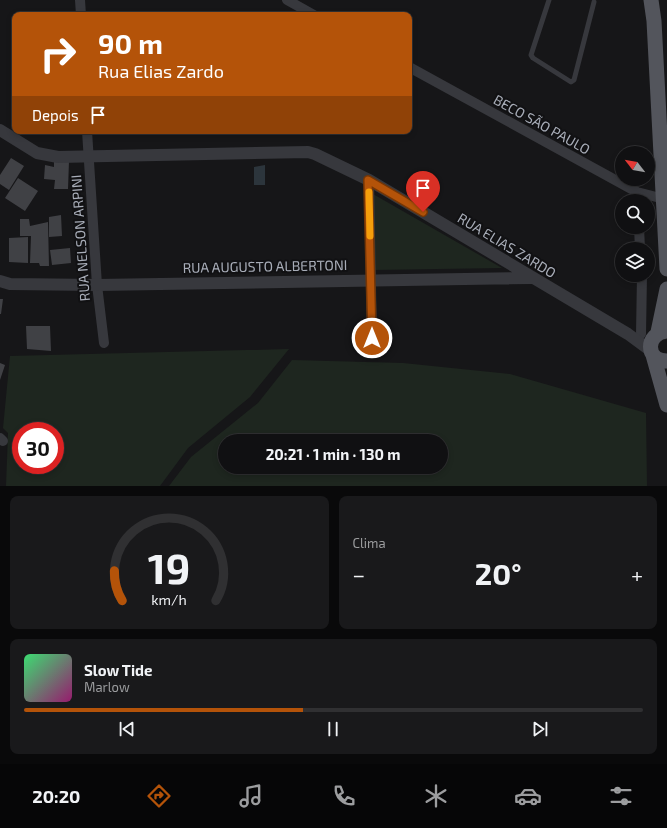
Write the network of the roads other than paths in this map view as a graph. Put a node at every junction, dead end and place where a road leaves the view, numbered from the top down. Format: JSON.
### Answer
{"nodes":[{"id":1,"x":80,"y":0,"type":"edge"},
{"id":2,"x":287,"y":0,"type":"edge"},
{"id":3,"x":549,"y":0,"type":"edge"},
{"id":4,"x":651,"y":0,"type":"edge"},
{"id":5,"x":659,"y":0,"type":"edge"},
{"id":6,"x":594,"y":2,"type":"dead end"},
{"id":7,"x":81,"y":12,"type":"edge"},
{"id":8,"x":309,"y":12,"type":"edge"},
{"id":9,"x":654,"y":21,"type":"junction"},
{"id":10,"x":412,"y":69,"type":"edge"},
{"id":11,"x":0,"y":130,"type":"edge"},
{"id":12,"x":87,"y":134,"type":"edge"},
{"id":13,"x":88,"y":156,"type":"junction"},
{"id":14,"x":368,"y":180,"type":"junction"},
{"id":15,"x":632,"y":194,"type":"edge"},
{"id":16,"x":655,"y":199,"type":"edge"},
{"id":17,"x":664,"y":200,"type":"junction"},
{"id":18,"x":667,"y":269,"type":"edge"},
{"id":19,"x":532,"y":278,"type":"junction"},
{"id":20,"x":371,"y":279,"type":"junction"},
{"id":21,"x":0,"y":281,"type":"edge"},
{"id":22,"x":644,"y":282,"type":"edge"},
{"id":23,"x":97,"y":285,"type":"junction"},
{"id":24,"x":667,"y":289,"type":"edge"},
{"id":25,"x":655,"y":333,"type":"edge"},
{"id":26,"x":628,"y":334,"type":"junction"},
{"id":27,"x":372,"y":338,"type":"dead end"},
{"id":28,"x":104,"y":343,"type":"dead end"},
{"id":29,"x":657,"y":356,"type":"edge"},
{"id":30,"x":667,"y":405,"type":"edge"}],
"edges":[{"from":1,"to":7,"type":"street"},
{"from":2,"to":8,"type":"street"},
{"from":3,"to":6,"type":"lane"},
{"from":4,"to":9,"type":"main road"},
{"from":5,"to":9,"type":"main road"},
{"from":9,"to":17,"type":"main road"},
{"from":10,"to":15,"type":"street","name":"BECO SÃO PAULO"},
{"from":11,"to":13,"type":"street","name":"RUA ELIAS ZARDO"},
{"from":12,"to":13,"type":"street","name":"RUA NELSON ARPINI"},
{"from":13,"to":14,"type":"street","name":"RUA ELIAS ZARDO"},
{"from":13,"to":23,"type":"street","name":"RUA NELSON ARPINI"},
{"from":14,"to":19,"type":"street","name":"RUA ELIAS ZARDO"},
{"from":14,"to":20,"type":"street"},
{"from":16,"to":17,"type":"street","name":"BECO SÃO PAULO"},
{"from":17,"to":18,"type":"main road"},
{"from":19,"to":20,"type":"street","name":"RUA AUGUSTO ALBERTONI"},
{"from":19,"to":26,"type":"street","name":"RUA ELIAS ZARDO"},
{"from":20,"to":23,"type":"street","name":"RUA AUGUSTO ALBERTONI"},
{"from":20,"to":27,"type":"street"},
{"from":21,"to":23,"type":"street","name":"RUA AUGUSTO ALBERTONI"},
{"from":22,"to":25,"type":"street"},
{"from":23,"to":28,"type":"street","name":"RUA NELSON ARPINI"},
{"from":24,"to":25,"type":"main road"},
{"from":25,"to":26,"type":"street"},
{"from":25,"to":29,"type":"main road"},
{"from":26,"to":29,"type":"street","name":"RUA ELIAS ZARDO"},
{"from":29,"to":30,"type":"main road"}]}
